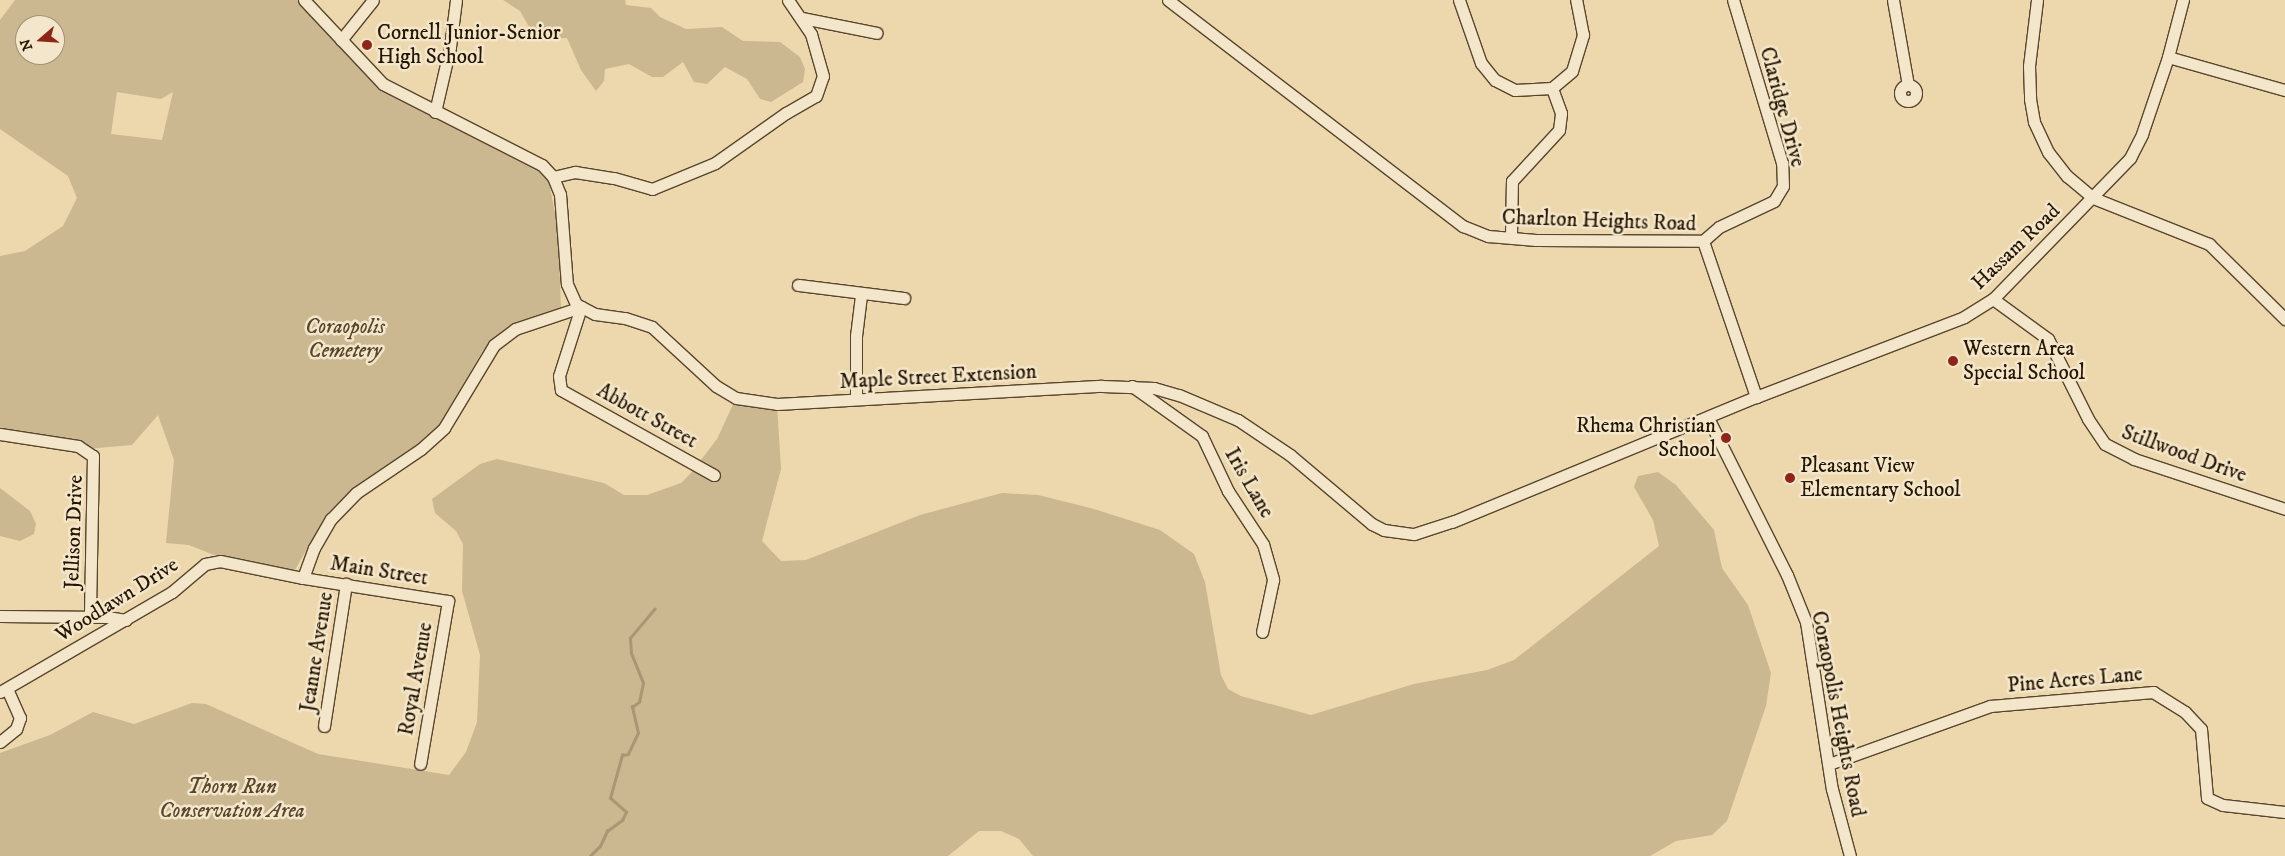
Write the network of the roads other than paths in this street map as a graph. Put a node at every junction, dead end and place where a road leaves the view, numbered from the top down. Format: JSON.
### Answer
{"nodes":[{"id":1,"x":304,"y":0,"type":"edge"},
{"id":2,"x":373,"y":0,"type":"edge"},
{"id":3,"x":456,"y":0,"type":"edge"},
{"id":4,"x":788,"y":0,"type":"edge"},
{"id":5,"x":1168,"y":0,"type":"edge"},
{"id":6,"x":1459,"y":0,"type":"edge"},
{"id":7,"x":1576,"y":0,"type":"edge"},
{"id":8,"x":1733,"y":0,"type":"edge"},
{"id":9,"x":1893,"y":0,"type":"edge"},
{"id":10,"x":2038,"y":0,"type":"edge"},
{"id":11,"x":2183,"y":0,"type":"edge"},
{"id":12,"x":802,"y":18,"type":"junction"},
{"id":13,"x":877,"y":33,"type":"dead end"},
{"id":14,"x":342,"y":40,"type":"junction"},
{"id":15,"x":2168,"y":57,"type":"junction"},
{"id":16,"x":1908,"y":85,"type":"dead end"},
{"id":17,"x":1552,"y":88,"type":"junction"},
{"id":18,"x":2285,"y":90,"type":"edge"},
{"id":19,"x":435,"y":112,"type":"junction"},
{"id":20,"x":553,"y":177,"type":"junction"},
{"id":21,"x":2093,"y":198,"type":"junction"},
{"id":22,"x":1511,"y":236,"type":"junction"},
{"id":23,"x":1703,"y":241,"type":"junction"},
{"id":24,"x":798,"y":285,"type":"dead end"},
{"id":25,"x":861,"y":295,"type":"junction"},
{"id":26,"x":904,"y":298,"type":"dead end"},
{"id":27,"x":1993,"y":299,"type":"junction"},
{"id":28,"x":581,"y":307,"type":"junction"},
{"id":29,"x":2285,"y":319,"type":"edge"},
{"id":30,"x":1132,"y":386,"type":"junction"},
{"id":31,"x":1756,"y":398,"type":"junction"},
{"id":32,"x":856,"y":399,"type":"junction"},
{"id":33,"x":1708,"y":418,"type":"junction"},
{"id":34,"x":0,"y":434,"type":"edge"},
{"id":35,"x":714,"y":475,"type":"dead end"},
{"id":36,"x":2285,"y":509,"type":"edge"},
{"id":37,"x":303,"y":578,"type":"junction"},
{"id":38,"x":346,"y":584,"type":"junction"},
{"id":39,"x":448,"y":601,"type":"joint"},
{"id":40,"x":0,"y":616,"type":"edge"},
{"id":41,"x":90,"y":616,"type":"junction"},
{"id":42,"x":126,"y":620,"type":"junction"},
{"id":43,"x":1262,"y":632,"type":"dead end"},
{"id":44,"x":3,"y":690,"type":"edge"},
{"id":45,"x":324,"y":726,"type":"dead end"},
{"id":46,"x":0,"y":742,"type":"edge"},
{"id":47,"x":420,"y":764,"type":"dead end"},
{"id":48,"x":1829,"y":764,"type":"junction"},
{"id":49,"x":2285,"y":812,"type":"edge"},
{"id":50,"x":1850,"y":856,"type":"edge"}],
"edges":[{"from":1,"to":14,"type":"street"},
{"from":2,"to":14,"type":"street"},
{"from":3,"to":19,"type":"street"},
{"from":4,"to":12,"type":"street"},
{"from":5,"to":22,"type":"street","name":"Charlton Heights Road"},
{"from":6,"to":17,"type":"street"},
{"from":7,"to":17,"type":"street"},
{"from":8,"to":23,"type":"street","name":"Claridge Drive"},
{"from":9,"to":16,"type":"street"},
{"from":10,"to":21,"type":"street"},
{"from":11,"to":15,"type":"street","name":"Hassam Road"},
{"from":12,"to":13,"type":"street"},
{"from":12,"to":20,"type":"street"},
{"from":14,"to":19,"type":"street"},
{"from":15,"to":18,"type":"street"},
{"from":15,"to":21,"type":"street","name":"Hassam Road"},
{"from":17,"to":22,"type":"street"},
{"from":19,"to":20,"type":"street"},
{"from":20,"to":28,"type":"street"},
{"from":21,"to":27,"type":"street","name":"Hassam Road"},
{"from":21,"to":29,"type":"street"},
{"from":22,"to":23,"type":"street","name":"Charlton Heights Road"},
{"from":23,"to":31,"type":"street","name":"Charlton Heights Road"},
{"from":24,"to":25,"type":"street"},
{"from":25,"to":26,"type":"street"},
{"from":25,"to":32,"type":"street"},
{"from":27,"to":31,"type":"street","name":"Hassam Road"},
{"from":27,"to":36,"type":"street","name":"Stillwood Drive"},
{"from":28,"to":32,"type":"street","name":"Maple Street Extension"},
{"from":28,"to":35,"type":"street","name":"Abbott Street"},
{"from":28,"to":37,"type":"street"},
{"from":30,"to":32,"type":"street","name":"Maple Street Extension"},
{"from":30,"to":33,"type":"street","name":"Maple Street Extension"},
{"from":30,"to":43,"type":"street","name":"Iris Lane"},
{"from":31,"to":33,"type":"street","name":"Hassam Road"},
{"from":33,"to":48,"type":"street","name":"Coraopolis Heights Road"},
{"from":34,"to":41,"type":"street","name":"Jellison Drive"},
{"from":37,"to":38,"type":"street","name":"Main Street"},
{"from":37,"to":42,"type":"street","name":"Woodlawn Drive"},
{"from":38,"to":39,"type":"street","name":"Main Street"},
{"from":38,"to":45,"type":"street","name":"Jeanne Avenue"},
{"from":39,"to":47,"type":"street","name":"Royal Avenue"},
{"from":40,"to":41,"type":"street"},
{"from":41,"to":42,"type":"street"},
{"from":42,"to":44,"type":"street","name":"Woodlawn Drive"},
{"from":44,"to":46,"type":"street"},
{"from":48,"to":49,"type":"street","name":"Pine Acres Lane"},
{"from":48,"to":50,"type":"street","name":"Coraopolis Heights Road"}]}
